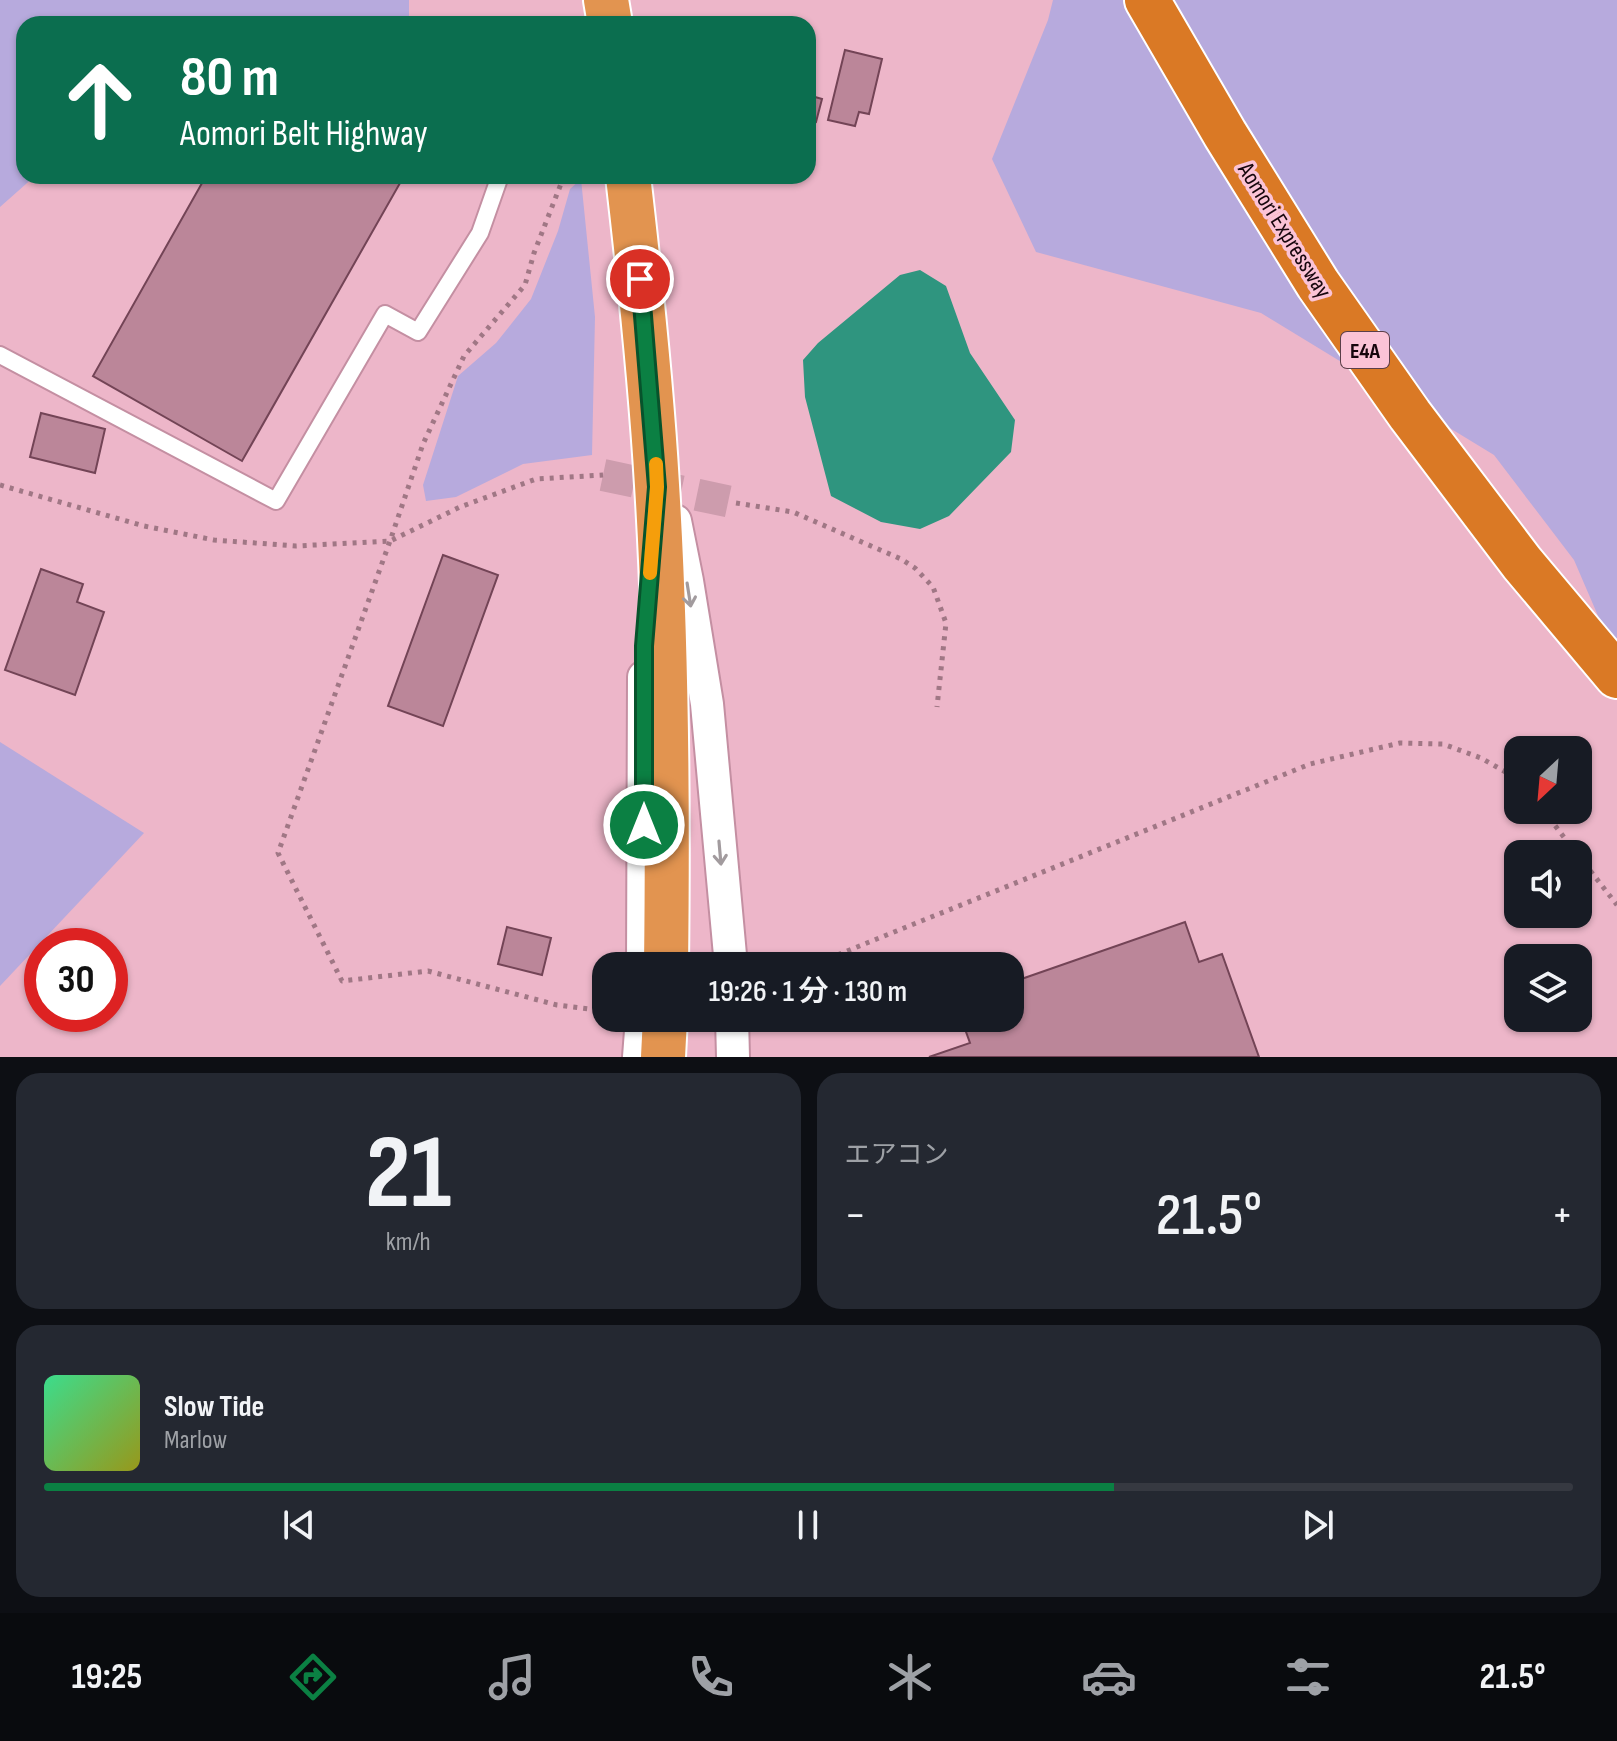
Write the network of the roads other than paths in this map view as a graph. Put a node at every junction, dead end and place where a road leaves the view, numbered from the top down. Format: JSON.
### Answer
{"nodes":[{"id":1,"x":1147,"y":0,"type":"edge"},
{"id":2,"x":497,"y":184,"type":"edge"},
{"id":3,"x":629,"y":184,"type":"edge"},
{"id":4,"x":0,"y":355,"type":"edge"},
{"id":5,"x":652,"y":408,"type":"junction"},
{"id":6,"x":657,"y":487,"type":"junction"},
{"id":7,"x":1617,"y":676,"type":"edge"},
{"id":8,"x":643,"y":952,"type":"edge"},
{"id":9,"x":666,"y":952,"type":"edge"},
{"id":10,"x":730,"y":952,"type":"edge"},
{"id":11,"x":641,"y":1032,"type":"edge"},
{"id":12,"x":664,"y":1032,"type":"edge"},
{"id":13,"x":732,"y":1032,"type":"edge"},
{"id":14,"x":639,"y":1057,"type":"edge"},
{"id":15,"x":663,"y":1057,"type":"edge"},
{"id":16,"x":733,"y":1057,"type":"edge"}],
"edges":[{"from":1,"to":7,"type":"highway","name":"Aomori Expressway","number":"E4A"},
{"from":2,"to":4,"type":"lane"},
{"from":3,"to":5,"type":"highway"},
{"from":5,"to":6,"type":"highway"},
{"from":5,"to":10,"type":"street","one_way":true},
{"from":6,"to":8,"type":"street"},
{"from":6,"to":9,"type":"highway"},
{"from":11,"to":14,"type":"street"},
{"from":12,"to":15,"type":"highway"},
{"from":13,"to":16,"type":"street"}]}
